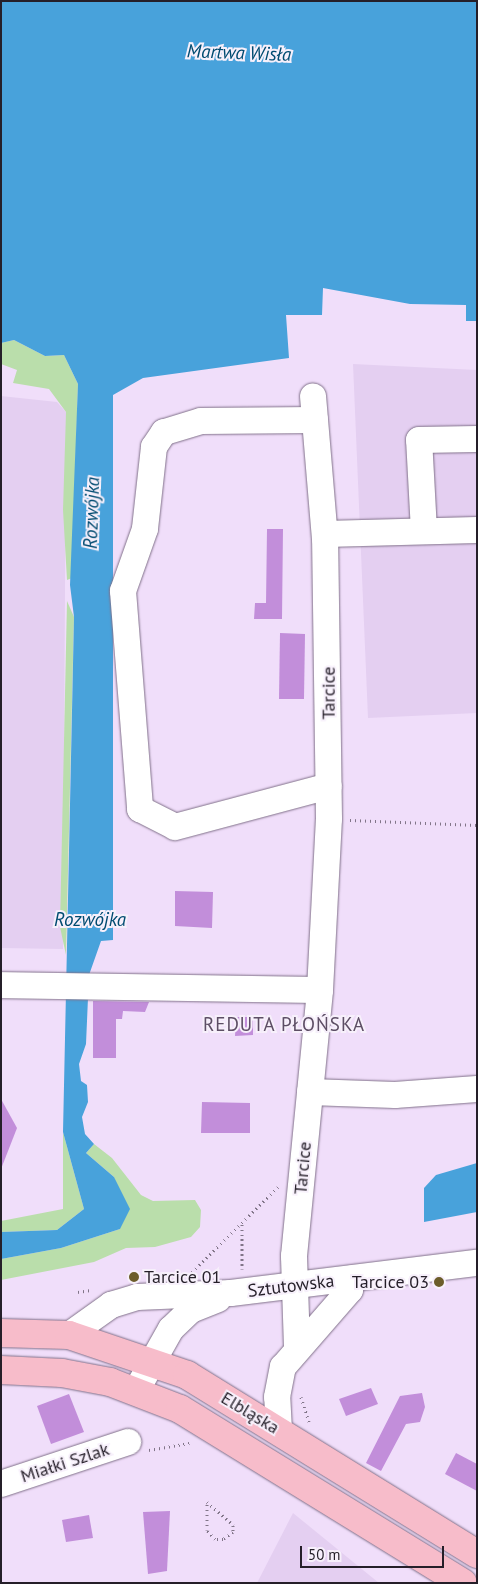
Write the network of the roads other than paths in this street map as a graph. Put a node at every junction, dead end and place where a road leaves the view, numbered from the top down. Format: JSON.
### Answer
{"nodes":[{"id":1,"x":477,"y":439,"type":"edge"},
{"id":2,"x":477,"y":530,"type":"edge"},
{"id":3,"x":424,"y":531,"type":"junction"},
{"id":4,"x":325,"y":534,"type":"junction"},
{"id":5,"x":329,"y":786,"type":"junction"},
{"id":6,"x":1,"y":986,"type":"edge"},
{"id":7,"x":320,"y":990,"type":"junction"},
{"id":8,"x":477,"y":1089,"type":"edge"},
{"id":9,"x":310,"y":1092,"type":"junction"},
{"id":10,"x":477,"y":1263,"type":"edge"},
{"id":11,"x":352,"y":1278,"type":"junction"},
{"id":12,"x":236,"y":1283,"type":"junction"},
{"id":13,"x":293,"y":1285,"type":"junction"},
{"id":14,"x":1,"y":1333,"type":"edge"},
{"id":15,"x":69,"y":1335,"type":"junction"},
{"id":16,"x":297,"y":1347,"type":"junction"},
{"id":17,"x":153,"y":1360,"type":"junction"},
{"id":18,"x":1,"y":1370,"type":"edge"},
{"id":19,"x":136,"y":1391,"type":"junction"},
{"id":20,"x":279,"y":1430,"type":"junction"},
{"id":21,"x":128,"y":1442,"type":"road end"},
{"id":22,"x":1,"y":1484,"type":"edge"},
{"id":23,"x":477,"y":1554,"type":"edge"},
{"id":24,"x":463,"y":1583,"type":"edge"}],
"edges":[{"from":1,"to":3,"type":"street"},
{"from":2,"to":3,"type":"street"},
{"from":3,"to":4,"type":"street"},
{"from":4,"to":5,"type":"street","name":"Tarcice"},
{"from":4,"to":5,"type":"street","name":"Tarcice"},
{"from":5,"to":7,"type":"street","name":"Tarcice"},
{"from":6,"to":7,"type":"street"},
{"from":7,"to":9,"type":"street","name":"Tarcice"},
{"from":8,"to":9,"type":"street"},
{"from":9,"to":13,"type":"street","name":"Tarcice"},
{"from":10,"to":11,"type":"street","name":"Sztutowska"},
{"from":11,"to":13,"type":"street","name":"Sztutowska"},
{"from":11,"to":16,"type":"street","name":"Sztutowska"},
{"from":12,"to":13,"type":"street","name":"Sztutowska"},
{"from":12,"to":15,"type":"street","name":"Sztutowska"},
{"from":12,"to":17,"type":"street","name":"Sztutowska"},
{"from":13,"to":16,"type":"street","name":"Tarcice"},
{"from":14,"to":15,"type":"main road","name":"Elbląska"},
{"from":15,"to":17,"type":"main road","name":"Elbląska"},
{"from":16,"to":20,"type":"street","name":"Sztutowska"},
{"from":17,"to":19,"type":"street","name":"Sztutowska"},
{"from":17,"to":20,"type":"main road","name":"Elbląska"},
{"from":18,"to":19,"type":"main road","name":"Elbląska"},
{"from":19,"to":24,"type":"main road","name":"Elbląska"},
{"from":20,"to":23,"type":"main road","name":"Elbląska"},
{"from":21,"to":22,"type":"street","name":"Miałki Szlak"}]}
